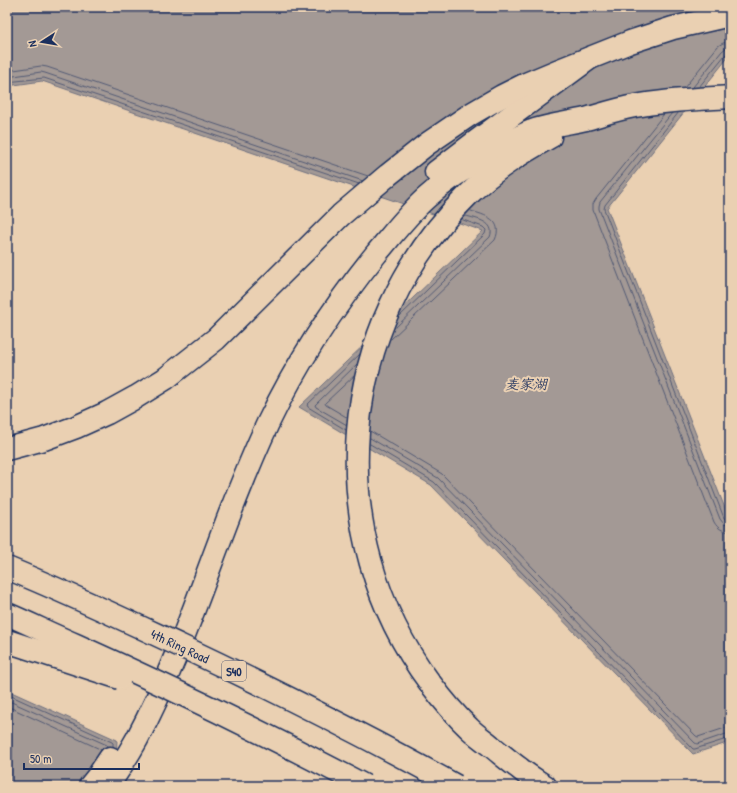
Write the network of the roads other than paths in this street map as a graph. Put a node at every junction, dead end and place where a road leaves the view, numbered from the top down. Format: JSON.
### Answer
{"nodes":[{"id":1,"x":730,"y":15,"type":"edge"},
{"id":2,"x":590,"y":58,"type":"junction"},
{"id":3,"x":730,"y":97,"type":"edge"},
{"id":4,"x":585,"y":119,"type":"junction"},
{"id":5,"x":7,"y":449,"type":"edge"},
{"id":6,"x":7,"y":568,"type":"edge"},
{"id":7,"x":7,"y":614,"type":"edge"},
{"id":8,"x":7,"y":641,"type":"edge"},
{"id":9,"x":216,"y":710,"type":"junction"},
{"id":10,"x":90,"y":786,"type":"edge"},
{"id":11,"x":108,"y":786,"type":"edge"},
{"id":12,"x":365,"y":786,"type":"edge"},
{"id":13,"x":456,"y":786,"type":"edge"},
{"id":14,"x":545,"y":786,"type":"edge"}],
"edges":[{"from":1,"to":2,"type":"highway"},
{"from":2,"to":5,"type":"highway"},
{"from":2,"to":10,"type":"highway","bridge":true},
{"from":3,"to":4,"type":"highway"},
{"from":4,"to":11,"type":"highway","bridge":true},
{"from":4,"to":14,"type":"highway"},
{"from":6,"to":13,"type":"highway","name":"4th Ring Road","number":"S40","bridge":true},
{"from":7,"to":9,"type":"highway","bridge":true},
{"from":8,"to":9,"type":"highway","bridge":true},
{"from":9,"to":12,"type":"highway","bridge":true}]}
